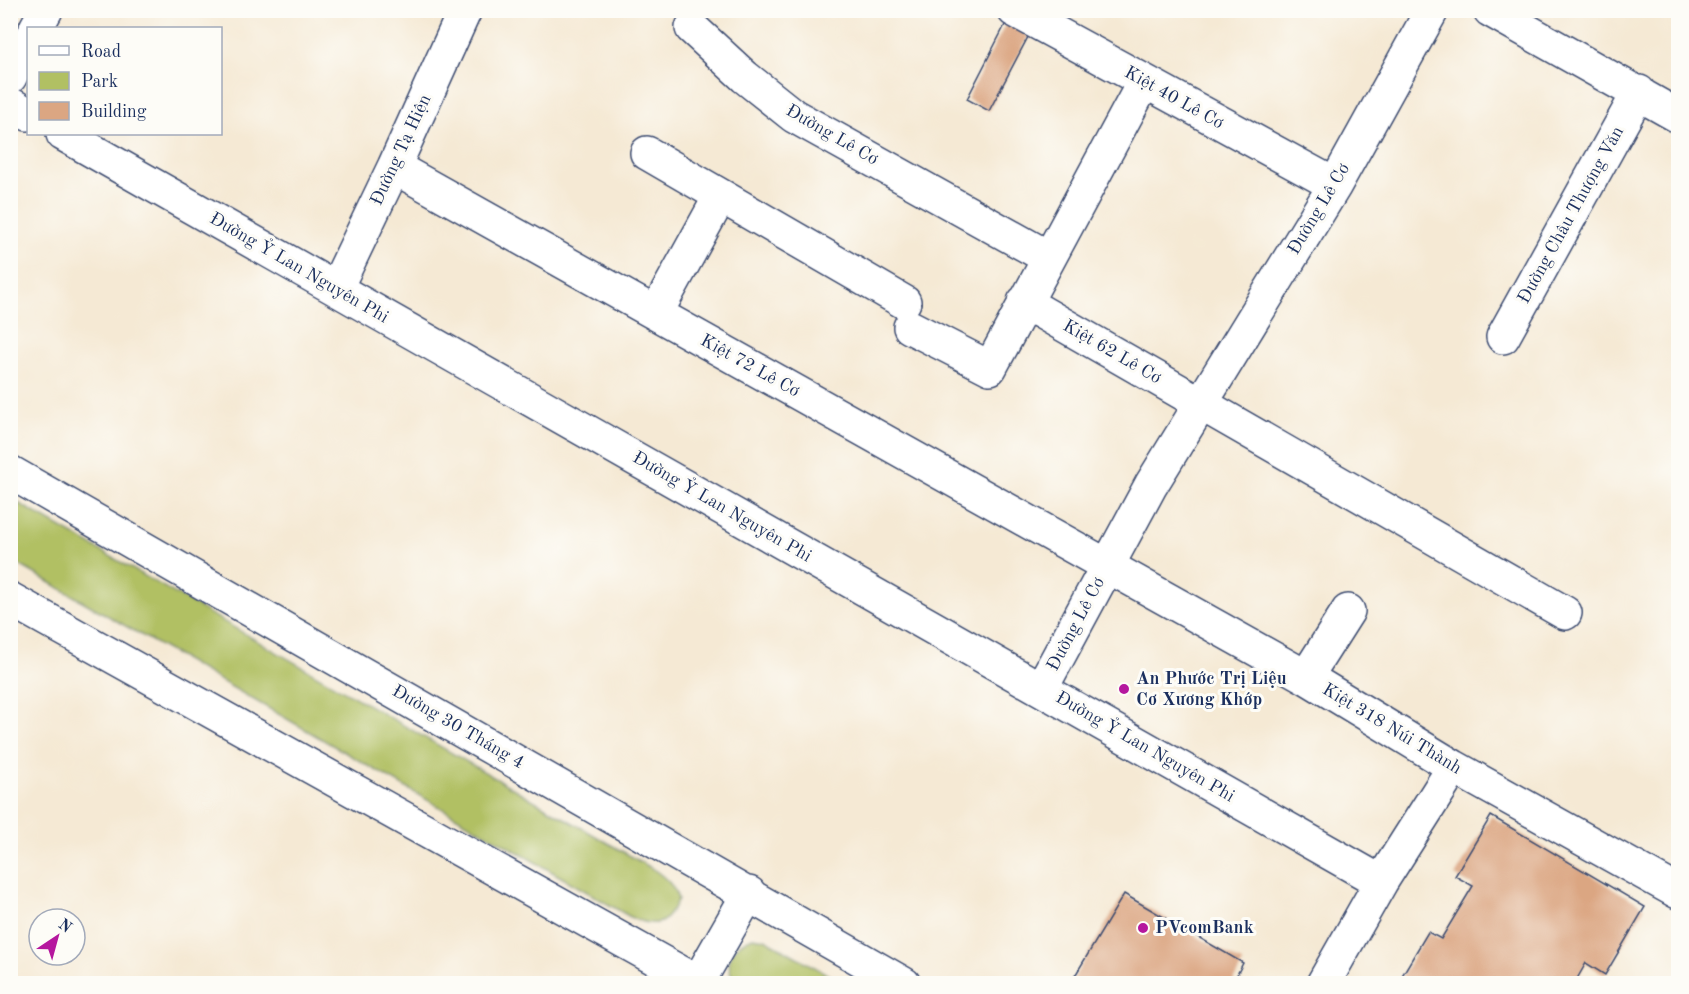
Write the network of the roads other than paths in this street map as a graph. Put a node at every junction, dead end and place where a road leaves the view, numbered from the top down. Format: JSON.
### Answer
{"nodes":[{"id":1,"x":46,"y":10,"type":"edge"},
{"id":2,"x":465,"y":10,"type":"edge"},
{"id":3,"x":1014,"y":10,"type":"edge"},
{"id":4,"x":1432,"y":10,"type":"edge"},
{"id":5,"x":1490,"y":10,"type":"edge"},
{"id":6,"x":37,"y":27,"type":"edge"},
{"id":7,"x":692,"y":28,"type":"dead end"},
{"id":8,"x":27,"y":43,"type":"edge"},
{"id":9,"x":10,"y":77,"type":"edge"},
{"id":10,"x":1144,"y":82,"type":"junction"},
{"id":11,"x":1639,"y":92,"type":"junction"},
{"id":12,"x":10,"y":104,"type":"edge"},
{"id":13,"x":27,"y":113,"type":"edge"},
{"id":14,"x":1678,"y":116,"type":"edge"},
{"id":15,"x":65,"y":135,"type":"edge"},
{"id":16,"x":647,"y":153,"type":"dead end"},
{"id":17,"x":394,"y":167,"type":"junction"},
{"id":18,"x":1335,"y":185,"type":"junction"},
{"id":19,"x":720,"y":197,"type":"junction"},
{"id":20,"x":1049,"y":258,"type":"junction"},
{"id":21,"x":336,"y":288,"type":"junction"},
{"id":22,"x":1024,"y":302,"type":"junction"},
{"id":23,"x":656,"y":313,"type":"junction"},
{"id":24,"x":1503,"y":337,"type":"dead end"},
{"id":25,"x":1200,"y":403,"type":"junction"},
{"id":26,"x":10,"y":472,"type":"edge"},
{"id":27,"x":1107,"y":565,"type":"junction"},
{"id":28,"x":10,"y":599,"type":"edge"},
{"id":29,"x":1348,"y":611,"type":"dead end"},
{"id":30,"x":1565,"y":613,"type":"dead end"},
{"id":31,"x":1306,"y":677,"type":"junction"},
{"id":32,"x":1041,"y":689,"type":"junction"},
{"id":33,"x":1454,"y":767,"type":"junction"},
{"id":34,"x":1381,"y":882,"type":"junction"},
{"id":35,"x":1678,"y":892,"type":"edge"},
{"id":36,"x":748,"y":893,"type":"junction"},
{"id":37,"x":700,"y":983,"type":"edge"},
{"id":38,"x":904,"y":984,"type":"edge"},
{"id":39,"x":1323,"y":984,"type":"edge"}],
"edges":[{"from":1,"to":6,"type":"street"},
{"from":2,"to":17,"type":"street","name":"Đường Tạ Hiện"},
{"from":3,"to":10,"type":"street","name":"Kiệt 40 Lê Cơ"},
{"from":4,"to":18,"type":"street","name":"Đường Lê Cơ"},
{"from":5,"to":11,"type":"street"},
{"from":7,"to":20,"type":"street","name":"Đường Lê Cơ"},
{"from":8,"to":9,"type":"street"},
{"from":10,"to":18,"type":"street","name":"Kiệt 40 Lê Cơ"},
{"from":10,"to":20,"type":"street"},
{"from":11,"to":14,"type":"street"},
{"from":11,"to":24,"type":"street","name":"Đường Châu Thượng Văn"},
{"from":12,"to":13,"type":"street"},
{"from":15,"to":21,"type":"street","name":"Đường Ỷ Lan Nguyên Phi"},
{"from":16,"to":19,"type":"street"},
{"from":17,"to":21,"type":"street","name":"Đường Tạ Hiện"},
{"from":17,"to":23,"type":"street","name":"Kiệt 72 Lê Cơ"},
{"from":18,"to":25,"type":"street","name":"Đường Lê Cơ"},
{"from":19,"to":22,"type":"street"},
{"from":19,"to":23,"type":"street"},
{"from":20,"to":22,"type":"street"},
{"from":21,"to":32,"type":"street","name":"Đường Ỷ Lan Nguyên Phi"},
{"from":22,"to":25,"type":"street","name":"Kiệt 62 Lê Cơ"},
{"from":23,"to":27,"type":"street","name":"Kiệt 72 Lê Cơ"},
{"from":25,"to":27,"type":"street","name":"Đường Lê Cơ"},
{"from":25,"to":30,"type":"street"},
{"from":26,"to":36,"type":"street","name":"Đường 30 Tháng 4"},
{"from":27,"to":31,"type":"street","name":"Kiệt 318 Núi Thành"},
{"from":27,"to":32,"type":"street","name":"Đường Lê Cơ"},
{"from":28,"to":37,"type":"street"},
{"from":29,"to":31,"type":"street"},
{"from":31,"to":33,"type":"street","name":"Kiệt 318 Núi Thành"},
{"from":32,"to":34,"type":"street","name":"Đường Ỷ Lan Nguyên Phi"},
{"from":33,"to":34,"type":"street"},
{"from":33,"to":35,"type":"street","name":"Kiệt 318 Núi Thành"},
{"from":34,"to":39,"type":"street"},
{"from":36,"to":37,"type":"street"},
{"from":36,"to":38,"type":"street","name":"Đường 30 Tháng 4"}]}
